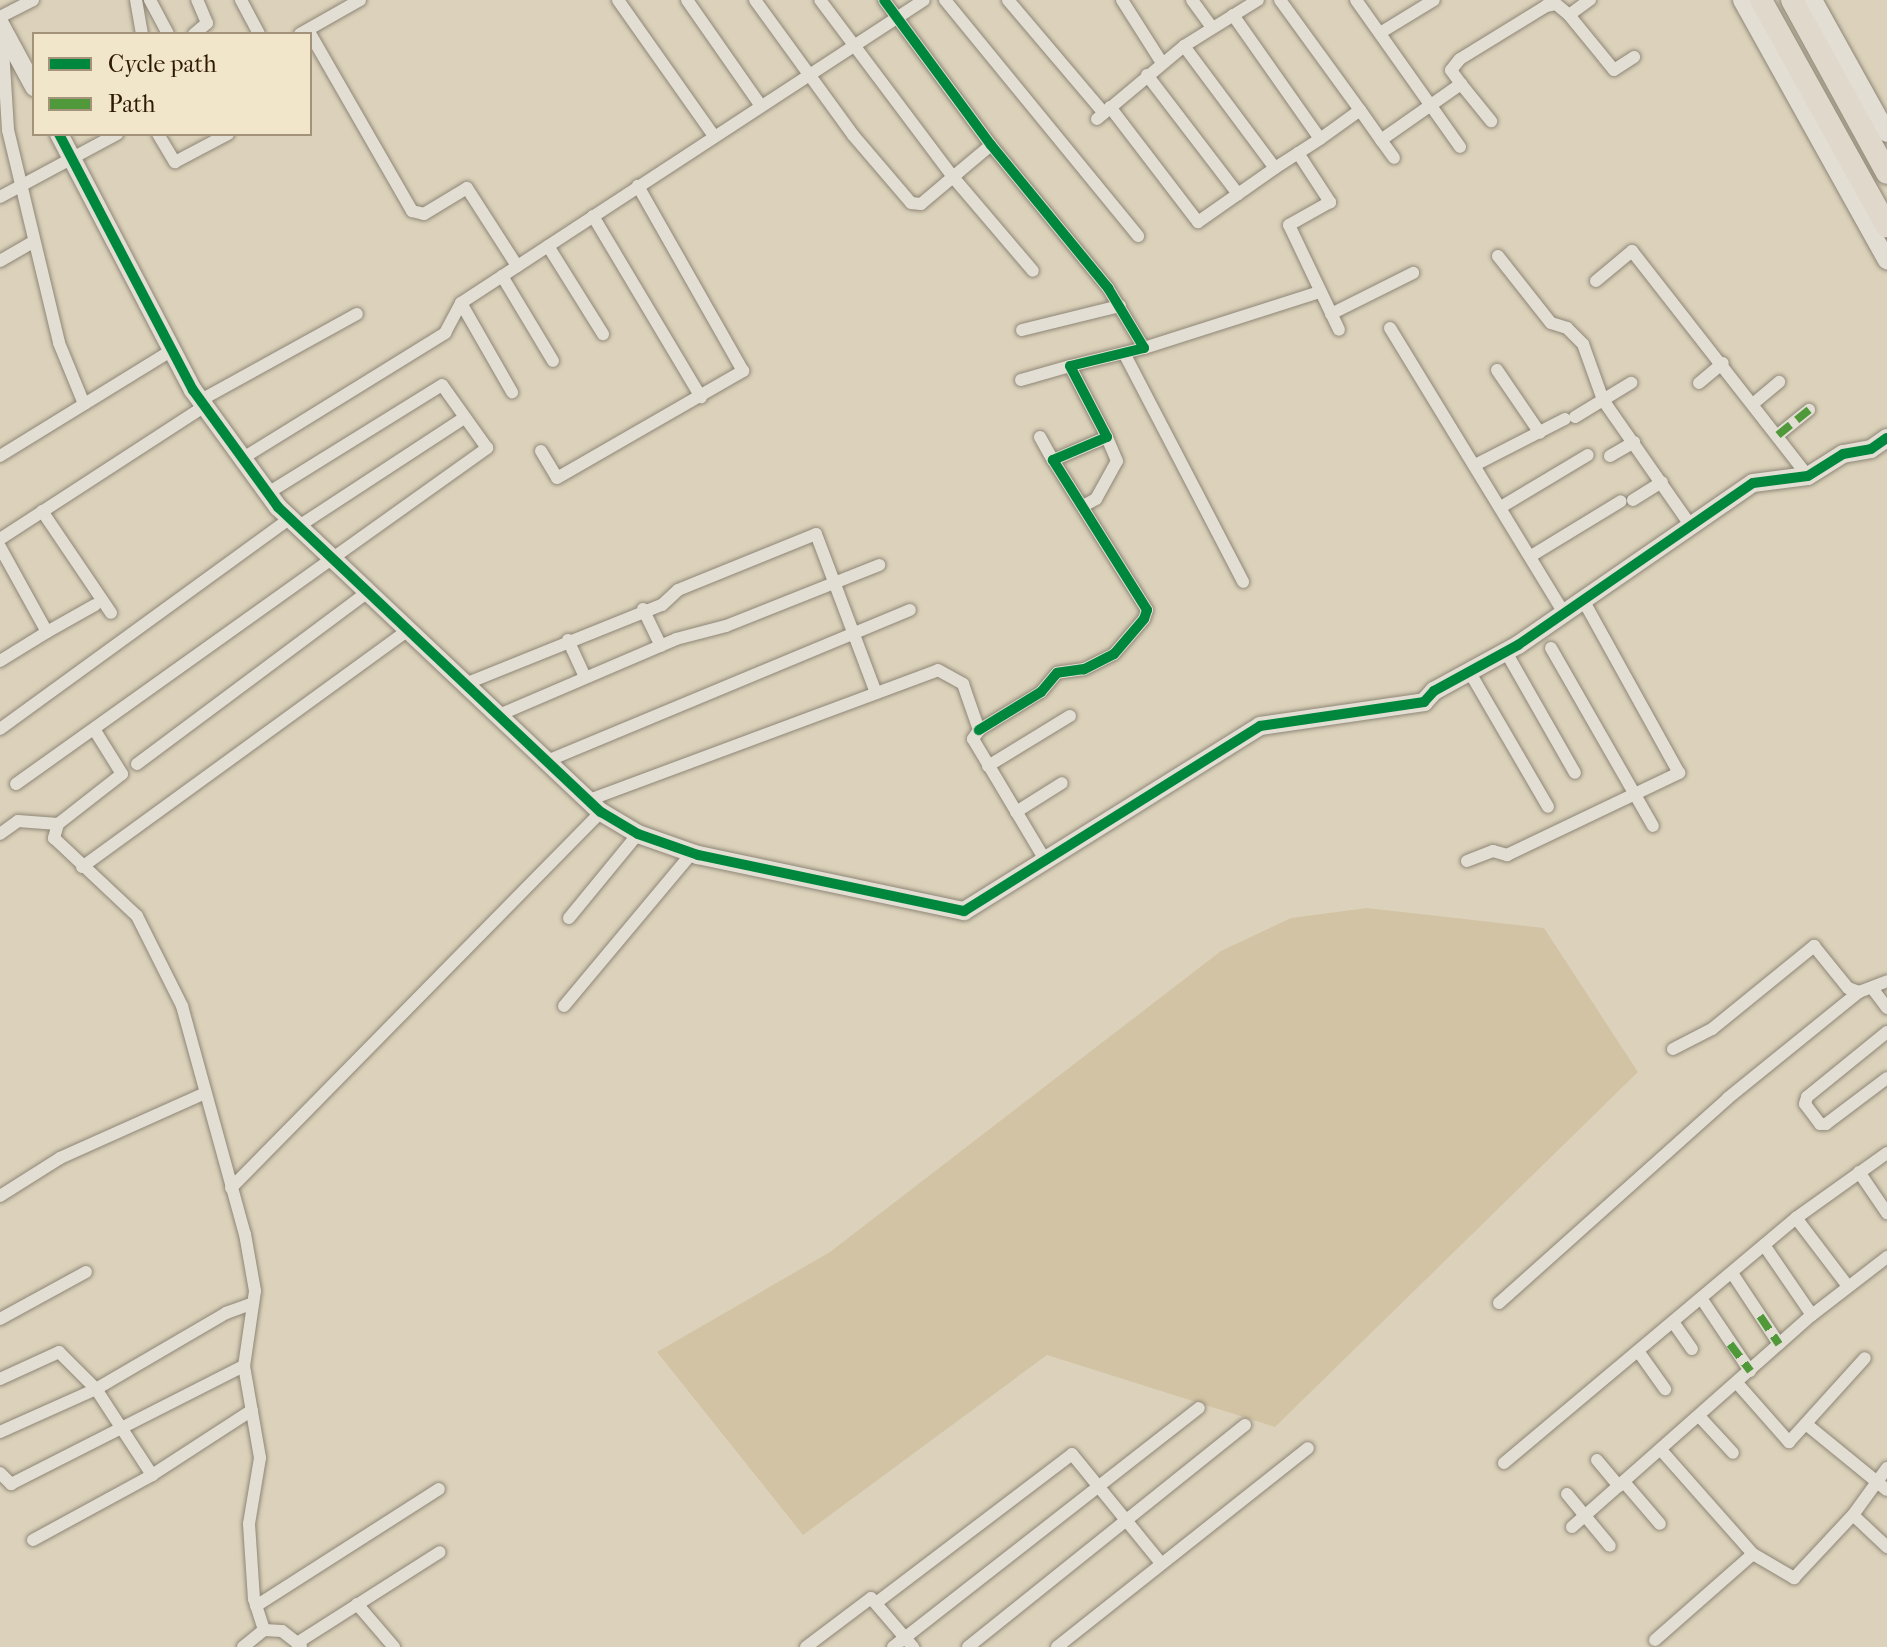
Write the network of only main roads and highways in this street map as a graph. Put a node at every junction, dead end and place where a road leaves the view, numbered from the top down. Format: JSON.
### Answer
{"nodes":[{"id":1,"x":1761,"y":0,"type":"edge"},
{"id":2,"x":1792,"y":0,"type":"edge"},
{"id":3,"x":1887,"y":173,"type":"edge"},
{"id":4,"x":1887,"y":226,"type":"edge"}],
"edges":[{"from":1,"to":4,"type":"highway"},
{"from":2,"to":3,"type":"highway"}]}
